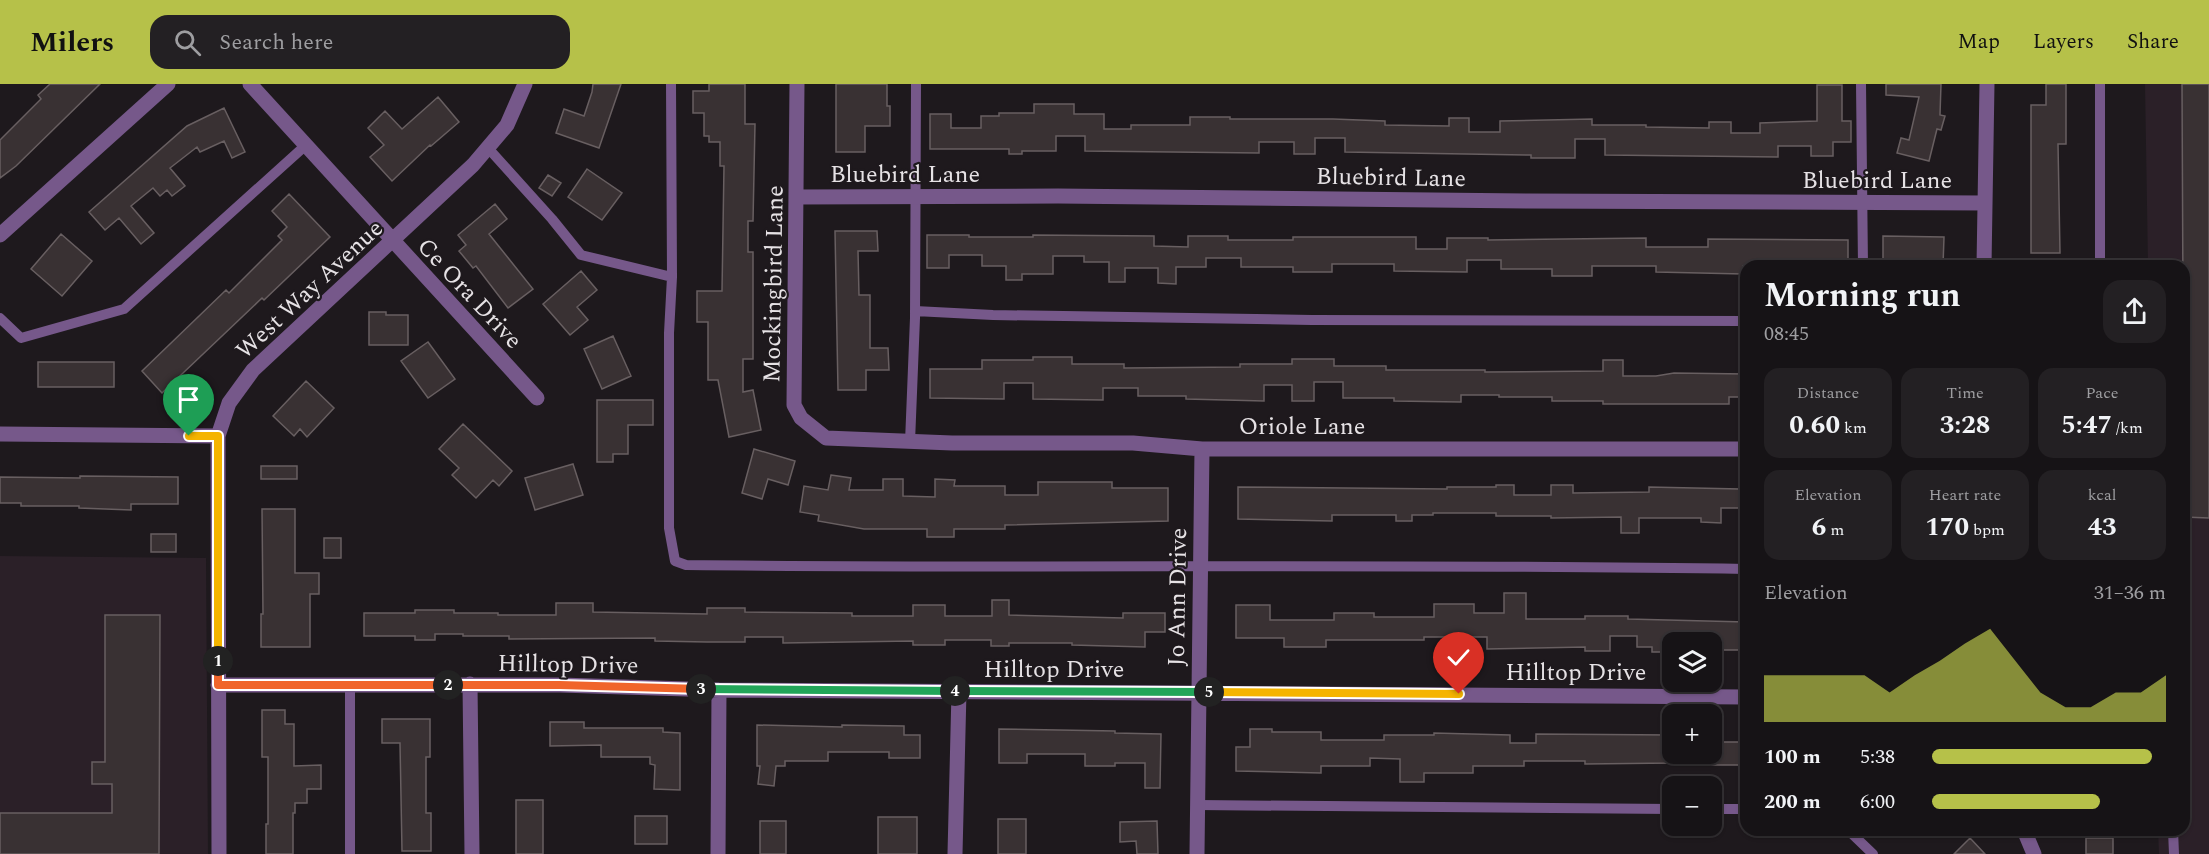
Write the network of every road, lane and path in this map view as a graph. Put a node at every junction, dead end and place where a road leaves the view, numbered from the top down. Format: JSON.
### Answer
{"nodes":[{"id":1,"x":168,"y":84,"type":"edge"},
{"id":2,"x":250,"y":84,"type":"edge"},
{"id":3,"x":525,"y":84,"type":"edge"},
{"id":4,"x":671,"y":84,"type":"edge"},
{"id":5,"x":797,"y":84,"type":"edge"},
{"id":6,"x":916,"y":84,"type":"edge"},
{"id":7,"x":1861,"y":84,"type":"edge"},
{"id":8,"x":1987,"y":84,"type":"edge"},
{"id":9,"x":2100,"y":84,"type":"edge"},
{"id":10,"x":306,"y":145,"type":"junction"},
{"id":11,"x":488,"y":148,"type":"junction"},
{"id":12,"x":915,"y":196,"type":"junction"},
{"id":13,"x":797,"y":197,"type":"junction"},
{"id":14,"x":1864,"y":202,"type":"junction"},
{"id":15,"x":1985,"y":203,"type":"junction"},
{"id":16,"x":0,"y":236,"type":"edge"},
{"id":17,"x":392,"y":241,"type":"junction"},
{"id":18,"x":1863,"y":260,"type":"edge"},
{"id":19,"x":1984,"y":260,"type":"edge"},
{"id":20,"x":2100,"y":260,"type":"edge"},
{"id":21,"x":672,"y":277,"type":"junction"},
{"id":22,"x":915,"y":311,"type":"junction"},
{"id":23,"x":0,"y":318,"type":"edge"},
{"id":24,"x":1740,"y":321,"type":"edge"},
{"id":25,"x":537,"y":398,"type":"dead end"},
{"id":26,"x":0,"y":434,"type":"edge"},
{"id":27,"x":218,"y":436,"type":"junction"},
{"id":28,"x":858,"y":440,"type":"joint"},
{"id":29,"x":910,"y":442,"type":"junction"},
{"id":30,"x":1202,"y":449,"type":"junction"},
{"id":31,"x":1740,"y":449,"type":"edge"},
{"id":32,"x":1200,"y":565,"type":"junction"},
{"id":33,"x":1740,"y":569,"type":"edge"},
{"id":34,"x":470,"y":684,"type":"junction"},
{"id":35,"x":218,"y":685,"type":"junction"},
{"id":36,"x":350,"y":685,"type":"junction"},
{"id":37,"x":719,"y":690,"type":"junction"},
{"id":38,"x":959,"y":691,"type":"junction"},
{"id":39,"x":1198,"y":692,"type":"junction"},
{"id":40,"x":1740,"y":697,"type":"edge"},
{"id":41,"x":1197,"y":805,"type":"junction"},
{"id":42,"x":1662,"y":809,"type":"edge"},
{"id":43,"x":1722,"y":809,"type":"edge"},
{"id":44,"x":1740,"y":810,"type":"edge"},
{"id":45,"x":1854,"y":836,"type":"edge"},
{"id":46,"x":2026,"y":836,"type":"edge"},
{"id":47,"x":2174,"y":836,"type":"edge"},
{"id":48,"x":219,"y":854,"type":"edge"},
{"id":49,"x":350,"y":854,"type":"edge"},
{"id":50,"x":472,"y":854,"type":"edge"},
{"id":51,"x":718,"y":854,"type":"edge"},
{"id":52,"x":955,"y":854,"type":"edge"},
{"id":53,"x":1197,"y":854,"type":"edge"},
{"id":54,"x":1873,"y":854,"type":"edge"},
{"id":55,"x":2034,"y":854,"type":"edge"},
{"id":56,"x":2174,"y":854,"type":"edge"}],
"edges":[{"from":1,"to":16,"type":"street"},
{"from":2,"to":10,"type":"street","name":"Ce Ora Drive"},
{"from":3,"to":11,"type":"street","name":"West Way Avenue"},
{"from":4,"to":21,"type":"lane"},
{"from":5,"to":13,"type":"street","name":"Mockingbird Lane"},
{"from":6,"to":12,"type":"lane"},
{"from":7,"to":14,"type":"lane"},
{"from":8,"to":15,"type":"street"},
{"from":9,"to":20,"type":"lane"},
{"from":10,"to":17,"type":"street","name":"Ce Ora Drive"},
{"from":10,"to":23,"type":"lane"},
{"from":11,"to":17,"type":"street","name":"West Way Avenue"},
{"from":11,"to":21,"type":"lane"},
{"from":12,"to":13,"type":"street","name":"Bluebird Lane"},
{"from":12,"to":14,"type":"street","name":"Bluebird Lane"},
{"from":12,"to":22,"type":"lane"},
{"from":13,"to":28,"type":"street","name":"Mockingbird Lane"},
{"from":14,"to":15,"type":"street","name":"Bluebird Lane"},
{"from":14,"to":18,"type":"lane"},
{"from":15,"to":19,"type":"street"},
{"from":17,"to":25,"type":"street","name":"Ce Ora Drive"},
{"from":17,"to":27,"type":"street","name":"West Way Avenue"},
{"from":21,"to":32,"type":"lane"},
{"from":22,"to":24,"type":"lane"},
{"from":22,"to":29,"type":"lane"},
{"from":26,"to":27,"type":"street"},
{"from":27,"to":35,"type":"street","name":"West Way Avenue"},
{"from":28,"to":29,"type":"street","name":"Oriole Lane"},
{"from":29,"to":30,"type":"street","name":"Oriole Lane"},
{"from":30,"to":31,"type":"street","name":"Oriole Lane"},
{"from":30,"to":32,"type":"street","name":"Jo Ann Drive"},
{"from":32,"to":33,"type":"lane"},
{"from":32,"to":39,"type":"street","name":"Jo Ann Drive"},
{"from":34,"to":36,"type":"street","name":"Hilltop Drive"},
{"from":34,"to":37,"type":"street","name":"Hilltop Drive"},
{"from":34,"to":50,"type":"street"},
{"from":35,"to":36,"type":"street","name":"Hilltop Drive"},
{"from":35,"to":48,"type":"street","name":"West Way Avenue"},
{"from":36,"to":49,"type":"lane"},
{"from":37,"to":38,"type":"street","name":"Hilltop Drive"},
{"from":37,"to":51,"type":"street"},
{"from":38,"to":39,"type":"street","name":"Hilltop Drive"},
{"from":38,"to":52,"type":"street"},
{"from":39,"to":40,"type":"street","name":"Hilltop Drive"},
{"from":39,"to":41,"type":"street","name":"Jo Ann Drive"},
{"from":41,"to":42,"type":"lane"},
{"from":41,"to":53,"type":"street","name":"Jo Ann Drive"},
{"from":43,"to":44,"type":"lane"},
{"from":45,"to":54,"type":"lane"},
{"from":46,"to":55,"type":"street"},
{"from":47,"to":56,"type":"lane"}]}
